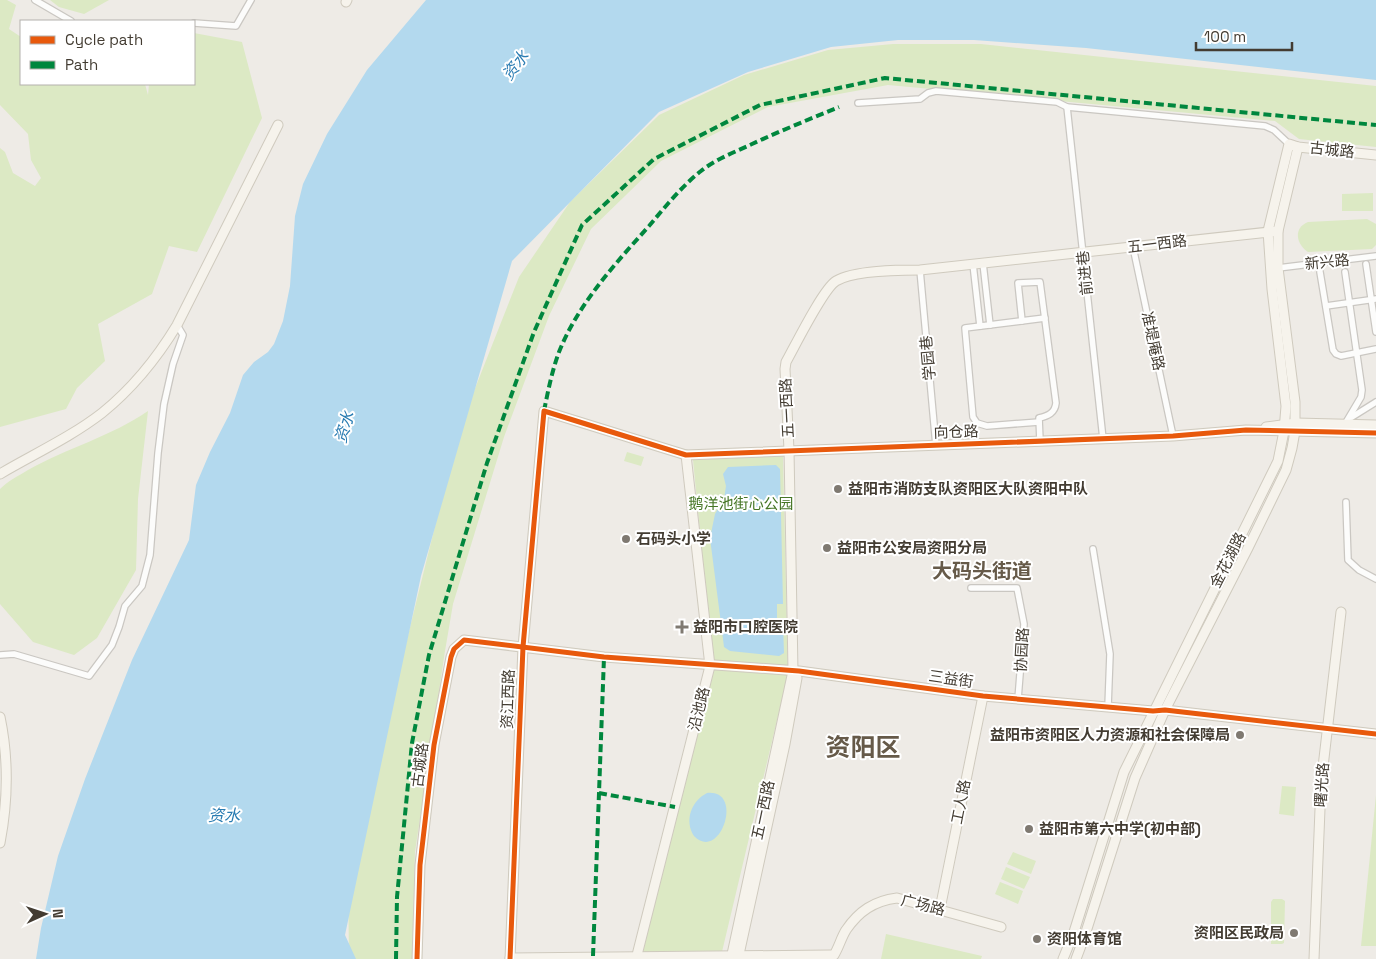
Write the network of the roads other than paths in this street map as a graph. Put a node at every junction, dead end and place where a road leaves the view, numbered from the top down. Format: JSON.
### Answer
{"nodes":[{"id":1,"x":35,"y":0,"type":"edge"},
{"id":2,"x":251,"y":0,"type":"edge"},
{"id":3,"x":69,"y":20,"type":"edge"},
{"id":4,"x":195,"y":23,"type":"edge"},
{"id":5,"x":858,"y":103,"type":"dead end"},
{"id":6,"x":1067,"y":107,"type":"junction"},
{"id":7,"x":278,"y":125,"type":"dead end"},
{"id":8,"x":1289,"y":144,"type":"junction"},
{"id":9,"x":1298,"y":147,"type":"junction"},
{"id":10,"x":1376,"y":155,"type":"edge"},
{"id":11,"x":1268,"y":231,"type":"junction"},
{"id":12,"x":1278,"y":231,"type":"junction"},
{"id":13,"x":1133,"y":247,"type":"junction"},
{"id":14,"x":1083,"y":251,"type":"junction"},
{"id":15,"x":1376,"y":256,"type":"edge"},
{"id":16,"x":983,"y":263,"type":"junction"},
{"id":17,"x":973,"y":264,"type":"junction"},
{"id":18,"x":1366,"y":264,"type":"dead end"},
{"id":19,"x":1278,"y":268,"type":"junction"},
{"id":20,"x":920,"y":270,"type":"junction"},
{"id":21,"x":1320,"y":272,"type":"dead end"},
{"id":22,"x":1345,"y":272,"type":"dead end"},
{"id":23,"x":1373,"y":299,"type":"edge"},
{"id":24,"x":1350,"y":302,"type":"junction"},
{"id":25,"x":1326,"y":306,"type":"junction"},
{"id":26,"x":1045,"y":318,"type":"junction"},
{"id":27,"x":1022,"y":321,"type":"junction"},
{"id":28,"x":990,"y":325,"type":"junction"},
{"id":29,"x":177,"y":326,"type":"junction"},
{"id":30,"x":980,"y":326,"type":"junction"},
{"id":31,"x":1376,"y":332,"type":"edge"},
{"id":32,"x":1376,"y":348,"type":"edge"},
{"id":33,"x":1357,"y":353,"type":"junction"},
{"id":34,"x":1376,"y":402,"type":"edge"},
{"id":35,"x":544,"y":411,"type":"joint"},
{"id":36,"x":1039,"y":422,"type":"junction"},
{"id":37,"x":1345,"y":424,"type":"junction"},
{"id":38,"x":1376,"y":425,"type":"edge"},
{"id":39,"x":1285,"y":427,"type":"junction"},
{"id":40,"x":1295,"y":427,"type":"junction"},
{"id":41,"x":1376,"y":433,"type":"edge"},
{"id":42,"x":1173,"y":436,"type":"junction"},
{"id":43,"x":1103,"y":439,"type":"junction"},
{"id":44,"x":1040,"y":441,"type":"junction"},
{"id":45,"x":936,"y":446,"type":"junction"},
{"id":46,"x":792,"y":450,"type":"junction"},
{"id":47,"x":686,"y":455,"type":"junction"},
{"id":48,"x":0,"y":474,"type":"edge"},
{"id":49,"x":1346,"y":502,"type":"dead end"},
{"id":50,"x":1093,"y":550,"type":"dead end"},
{"id":51,"x":1376,"y":579,"type":"edge"},
{"id":52,"x":971,"y":588,"type":"dead end"},
{"id":53,"x":1341,"y":612,"type":"dead end"},
{"id":54,"x":523,"y":647,"type":"junction"},
{"id":55,"x":0,"y":654,"type":"edge"},
{"id":56,"x":710,"y":666,"type":"junction"},
{"id":57,"x":796,"y":671,"type":"junction"},
{"id":58,"x":983,"y":696,"type":"junction"},
{"id":59,"x":1018,"y":699,"type":"junction"},
{"id":60,"x":1108,"y":707,"type":"junction"},
{"id":61,"x":1165,"y":710,"type":"junction"},
{"id":62,"x":1153,"y":711,"type":"junction"},
{"id":63,"x":0,"y":717,"type":"edge"},
{"id":64,"x":1327,"y":728,"type":"junction"},
{"id":65,"x":1376,"y":734,"type":"edge"},
{"id":66,"x":0,"y":843,"type":"edge"},
{"id":67,"x":940,"y":909,"type":"junction"},
{"id":68,"x":1002,"y":927,"type":"dead end"},
{"id":69,"x":734,"y":957,"type":"edge"},
{"id":70,"x":510,"y":958,"type":"edge"},
{"id":71,"x":636,"y":958,"type":"edge"},
{"id":72,"x":417,"y":959,"type":"edge"},
{"id":73,"x":1063,"y":959,"type":"edge"},
{"id":74,"x":1076,"y":959,"type":"edge"},
{"id":75,"x":1314,"y":959,"type":"edge"}],
"edges":[{"from":1,"to":3,"type":"street"},
{"from":2,"to":4,"type":"street"},
{"from":5,"to":6,"type":"street"},
{"from":6,"to":8,"type":"street"},
{"from":6,"to":14,"type":"street","name":"前进巷"},
{"from":7,"to":29,"type":"street"},
{"from":8,"to":9,"type":"street","name":"古城路"},
{"from":8,"to":11,"type":"street","name":"金花湖路"},
{"from":9,"to":10,"type":"street","name":"古城路"},
{"from":9,"to":12,"type":"street"},
{"from":11,"to":12,"type":"street","name":"五一西路"},
{"from":11,"to":13,"type":"street","name":"五一西路"},
{"from":11,"to":39,"type":"street","name":"金花湖路"},
{"from":12,"to":19,"type":"street"},
{"from":13,"to":14,"type":"street","name":"五一西路"},
{"from":13,"to":42,"type":"street","name":"准堤庵路"},
{"from":14,"to":16,"type":"street","name":"五一西路"},
{"from":14,"to":43,"type":"street","name":"前进巷"},
{"from":15,"to":19,"type":"street","name":"新兴路"},
{"from":16,"to":17,"type":"street","name":"五一西路"},
{"from":16,"to":28,"type":"street"},
{"from":17,"to":20,"type":"street","name":"五一西路"},
{"from":17,"to":30,"type":"street"},
{"from":18,"to":23,"type":"street"},
{"from":19,"to":40,"type":"street"},
{"from":20,"to":45,"type":"street","name":"学园巷"},
{"from":20,"to":46,"type":"street","name":"五一西路"},
{"from":21,"to":25,"type":"street"},
{"from":22,"to":24,"type":"street"},
{"from":23,"to":24,"type":"street"},
{"from":23,"to":31,"type":"street"},
{"from":24,"to":25,"type":"street"},
{"from":24,"to":33,"type":"street"},
{"from":25,"to":33,"type":"street"},
{"from":26,"to":27,"type":"street"},
{"from":26,"to":27,"type":"street"},
{"from":26,"to":36,"type":"street"},
{"from":27,"to":28,"type":"street"},
{"from":28,"to":30,"type":"street"},
{"from":29,"to":48,"type":"street"},
{"from":29,"to":55,"type":"street"},
{"from":30,"to":36,"type":"street"},
{"from":32,"to":33,"type":"street"},
{"from":33,"to":37,"type":"street"},
{"from":34,"to":37,"type":"street"},
{"from":35,"to":47,"type":"street","name":"向仓路"},
{"from":35,"to":54,"type":"street","name":"资江西路"},
{"from":36,"to":44,"type":"street"},
{"from":37,"to":38,"type":"street","name":"向仓路"},
{"from":37,"to":40,"type":"street","name":"向仓路"},
{"from":39,"to":40,"type":"street","name":"向仓路"},
{"from":39,"to":42,"type":"street","name":"向仓路"},
{"from":39,"to":62,"type":"street","name":"金花湖路"},
{"from":40,"to":41,"type":"street","name":"向仓路"},
{"from":40,"to":61,"type":"street"},
{"from":42,"to":43,"type":"street","name":"向仓路"},
{"from":43,"to":44,"type":"street","name":"向仓路"},
{"from":44,"to":45,"type":"street","name":"向仓路"},
{"from":45,"to":46,"type":"street","name":"向仓路"},
{"from":46,"to":47,"type":"street","name":"向仓路"},
{"from":46,"to":57,"type":"street","name":"五一西路"},
{"from":47,"to":56,"type":"street","name":"沿池路"},
{"from":49,"to":51,"type":"street"},
{"from":50,"to":60,"type":"street"},
{"from":52,"to":59,"type":"street","name":"协园路"},
{"from":53,"to":64,"type":"street","name":"曙光路"},
{"from":54,"to":56,"type":"street","name":"三益街"},
{"from":54,"to":70,"type":"street","name":"资江西路"},
{"from":54,"to":72,"type":"street","name":"古城路"},
{"from":56,"to":57,"type":"street","name":"三益街"},
{"from":56,"to":71,"type":"street","name":"沿池路"},
{"from":57,"to":58,"type":"street","name":"三益街"},
{"from":57,"to":69,"type":"street","name":"五一西路"},
{"from":58,"to":59,"type":"street","name":"三益街"},
{"from":58,"to":67,"type":"street","name":"工人路"},
{"from":59,"to":60,"type":"street","name":"三益街"},
{"from":60,"to":62,"type":"street","name":"三益街"},
{"from":61,"to":62,"type":"street","name":"三益街"},
{"from":61,"to":64,"type":"street","name":"三益街"},
{"from":61,"to":74,"type":"street"},
{"from":62,"to":73,"type":"street","name":"金花湖路"},
{"from":63,"to":66,"type":"street"},
{"from":64,"to":65,"type":"street","name":"三益街"},
{"from":64,"to":75,"type":"street","name":"曙光路"},
{"from":67,"to":68,"type":"street","name":"广场路"},
{"from":67,"to":69,"type":"street","name":"广场路"},
{"from":69,"to":71,"type":"street","name":"广场路"},
{"from":70,"to":71,"type":"street","name":"广场路"}]}
